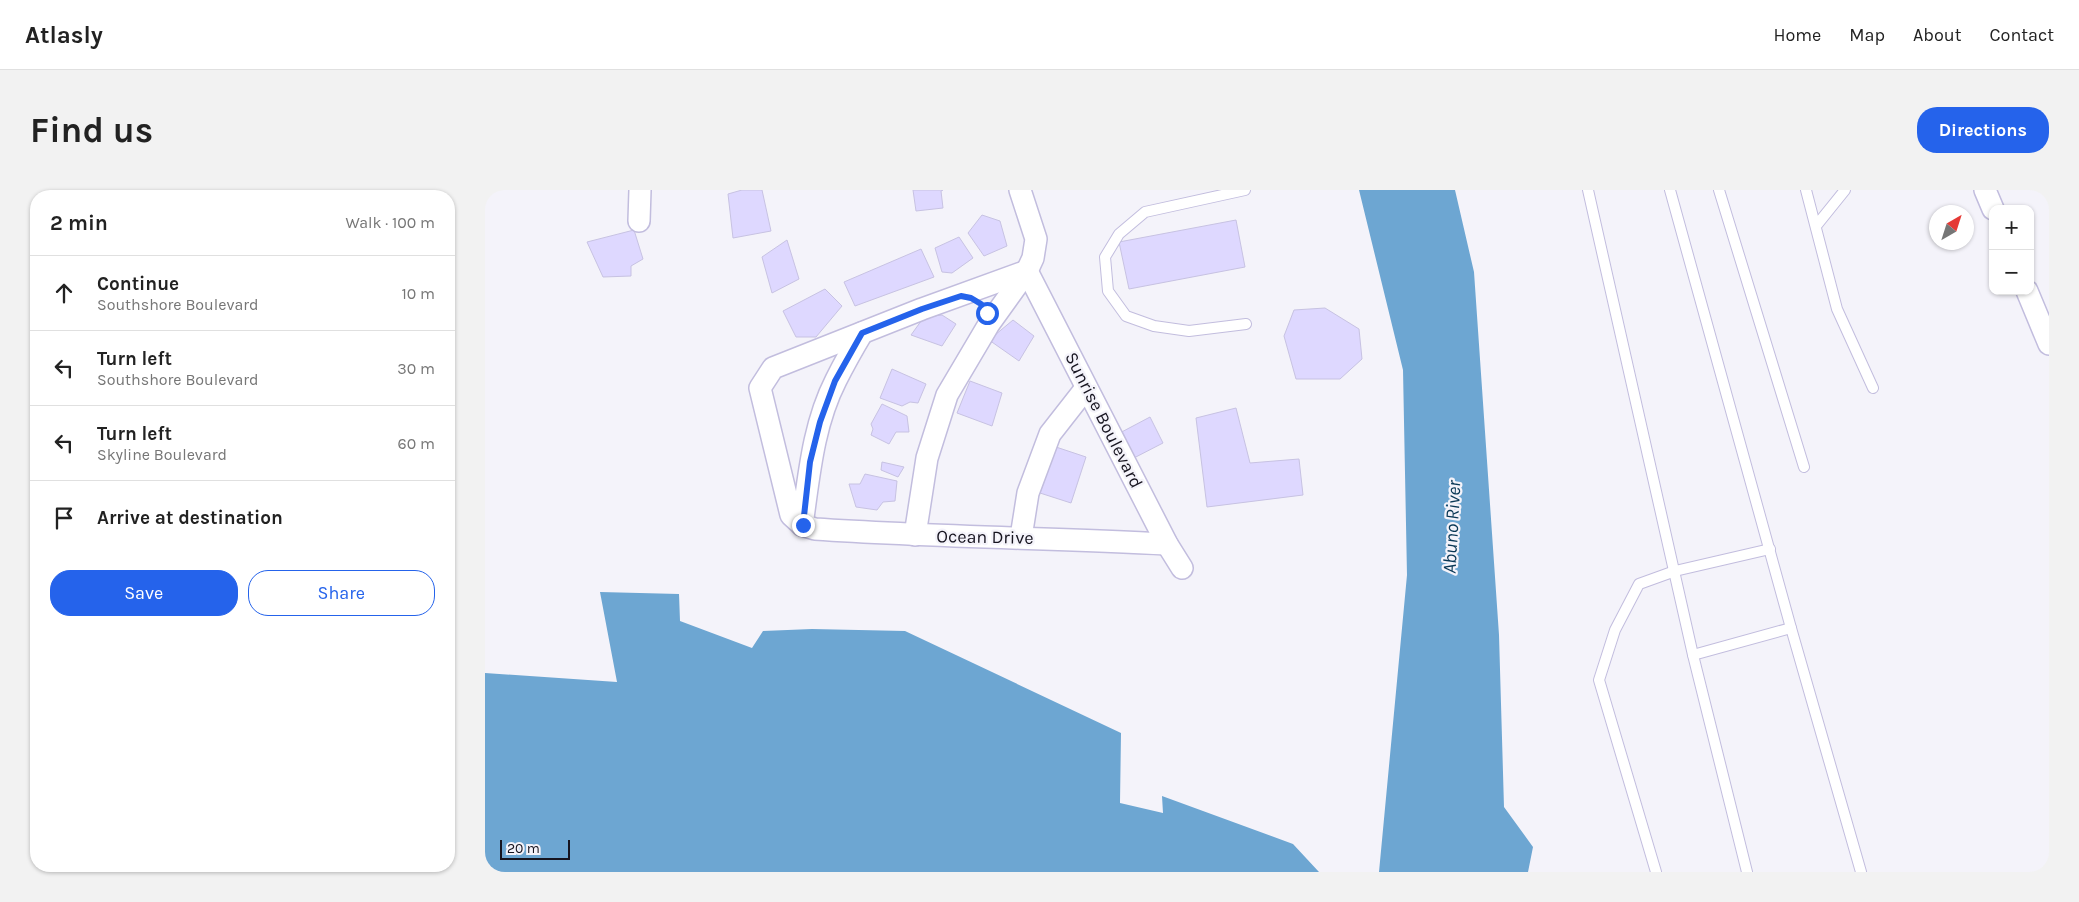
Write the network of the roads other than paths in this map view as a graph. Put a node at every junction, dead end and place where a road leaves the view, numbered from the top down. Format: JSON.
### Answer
{"nodes":[{"id":1,"x":640,"y":190,"type":"edge"},
{"id":2,"x":1020,"y":190,"type":"edge"},
{"id":3,"x":1245,"y":190,"type":"edge"},
{"id":4,"x":1588,"y":190,"type":"edge"},
{"id":5,"x":1670,"y":190,"type":"edge"},
{"id":6,"x":1719,"y":190,"type":"edge"},
{"id":7,"x":1806,"y":190,"type":"edge"},
{"id":8,"x":1845,"y":190,"type":"edge"},
{"id":9,"x":1985,"y":190,"type":"edge"},
{"id":10,"x":1991,"y":205,"type":"edge"},
{"id":11,"x":639,"y":221,"type":"dead end"},
{"id":12,"x":1816,"y":226,"type":"junction"},
{"id":13,"x":1027,"y":271,"type":"junction"},
{"id":14,"x":2029,"y":295,"type":"edge"},
{"id":15,"x":950,"y":299,"type":"junction"},
{"id":16,"x":989,"y":324,"type":"junction"},
{"id":17,"x":1246,"y":324,"type":"dead end"},
{"id":18,"x":862,"y":333,"type":"junction"},
{"id":19,"x":2049,"y":344,"type":"edge"},
{"id":20,"x":1086,"y":388,"type":"junction"},
{"id":21,"x":1873,"y":388,"type":"dead end"},
{"id":22,"x":1804,"y":467,"type":"dead end"},
{"id":23,"x":803,"y":525,"type":"junction"},
{"id":24,"x":915,"y":536,"type":"junction"},
{"id":25,"x":1021,"y":537,"type":"junction"},
{"id":26,"x":1167,"y":544,"type":"junction"},
{"id":27,"x":1770,"y":549,"type":"junction"},
{"id":28,"x":1182,"y":568,"type":"dead end"},
{"id":29,"x":1675,"y":571,"type":"junction"},
{"id":30,"x":1791,"y":628,"type":"junction"},
{"id":31,"x":1693,"y":655,"type":"junction"},
{"id":32,"x":1656,"y":872,"type":"edge"},
{"id":33,"x":1747,"y":872,"type":"edge"},
{"id":34,"x":1861,"y":872,"type":"edge"}],
"edges":[{"from":1,"to":11,"type":"street"},
{"from":2,"to":13,"type":"street"},
{"from":3,"to":17,"type":"lane"},
{"from":4,"to":29,"type":"lane"},
{"from":5,"to":27,"type":"lane"},
{"from":6,"to":22,"type":"lane"},
{"from":7,"to":12,"type":"lane"},
{"from":8,"to":12,"type":"lane"},
{"from":9,"to":10,"type":"street"},
{"from":12,"to":21,"type":"lane"},
{"from":13,"to":15,"type":"street"},
{"from":13,"to":16,"type":"street"},
{"from":13,"to":20,"type":"street","name":"Sunrise Boulevard"},
{"from":14,"to":19,"type":"street"},
{"from":15,"to":16,"type":"street"},
{"from":15,"to":18,"type":"street"},
{"from":16,"to":24,"type":"street"},
{"from":18,"to":23,"type":"street"},
{"from":18,"to":23,"type":"street"},
{"from":20,"to":25,"type":"street"},
{"from":20,"to":26,"type":"street","name":"Sunrise Boulevard"},
{"from":23,"to":24,"type":"street","name":"Ocean Drive"},
{"from":24,"to":25,"type":"street","name":"Ocean Drive"},
{"from":25,"to":26,"type":"street","name":"Ocean Drive"},
{"from":26,"to":28,"type":"street","name":"Sunrise Boulevard"},
{"from":27,"to":29,"type":"lane"},
{"from":27,"to":30,"type":"lane"},
{"from":29,"to":31,"type":"lane"},
{"from":29,"to":32,"type":"lane"},
{"from":30,"to":31,"type":"lane"},
{"from":30,"to":34,"type":"lane"},
{"from":31,"to":33,"type":"lane"}]}
